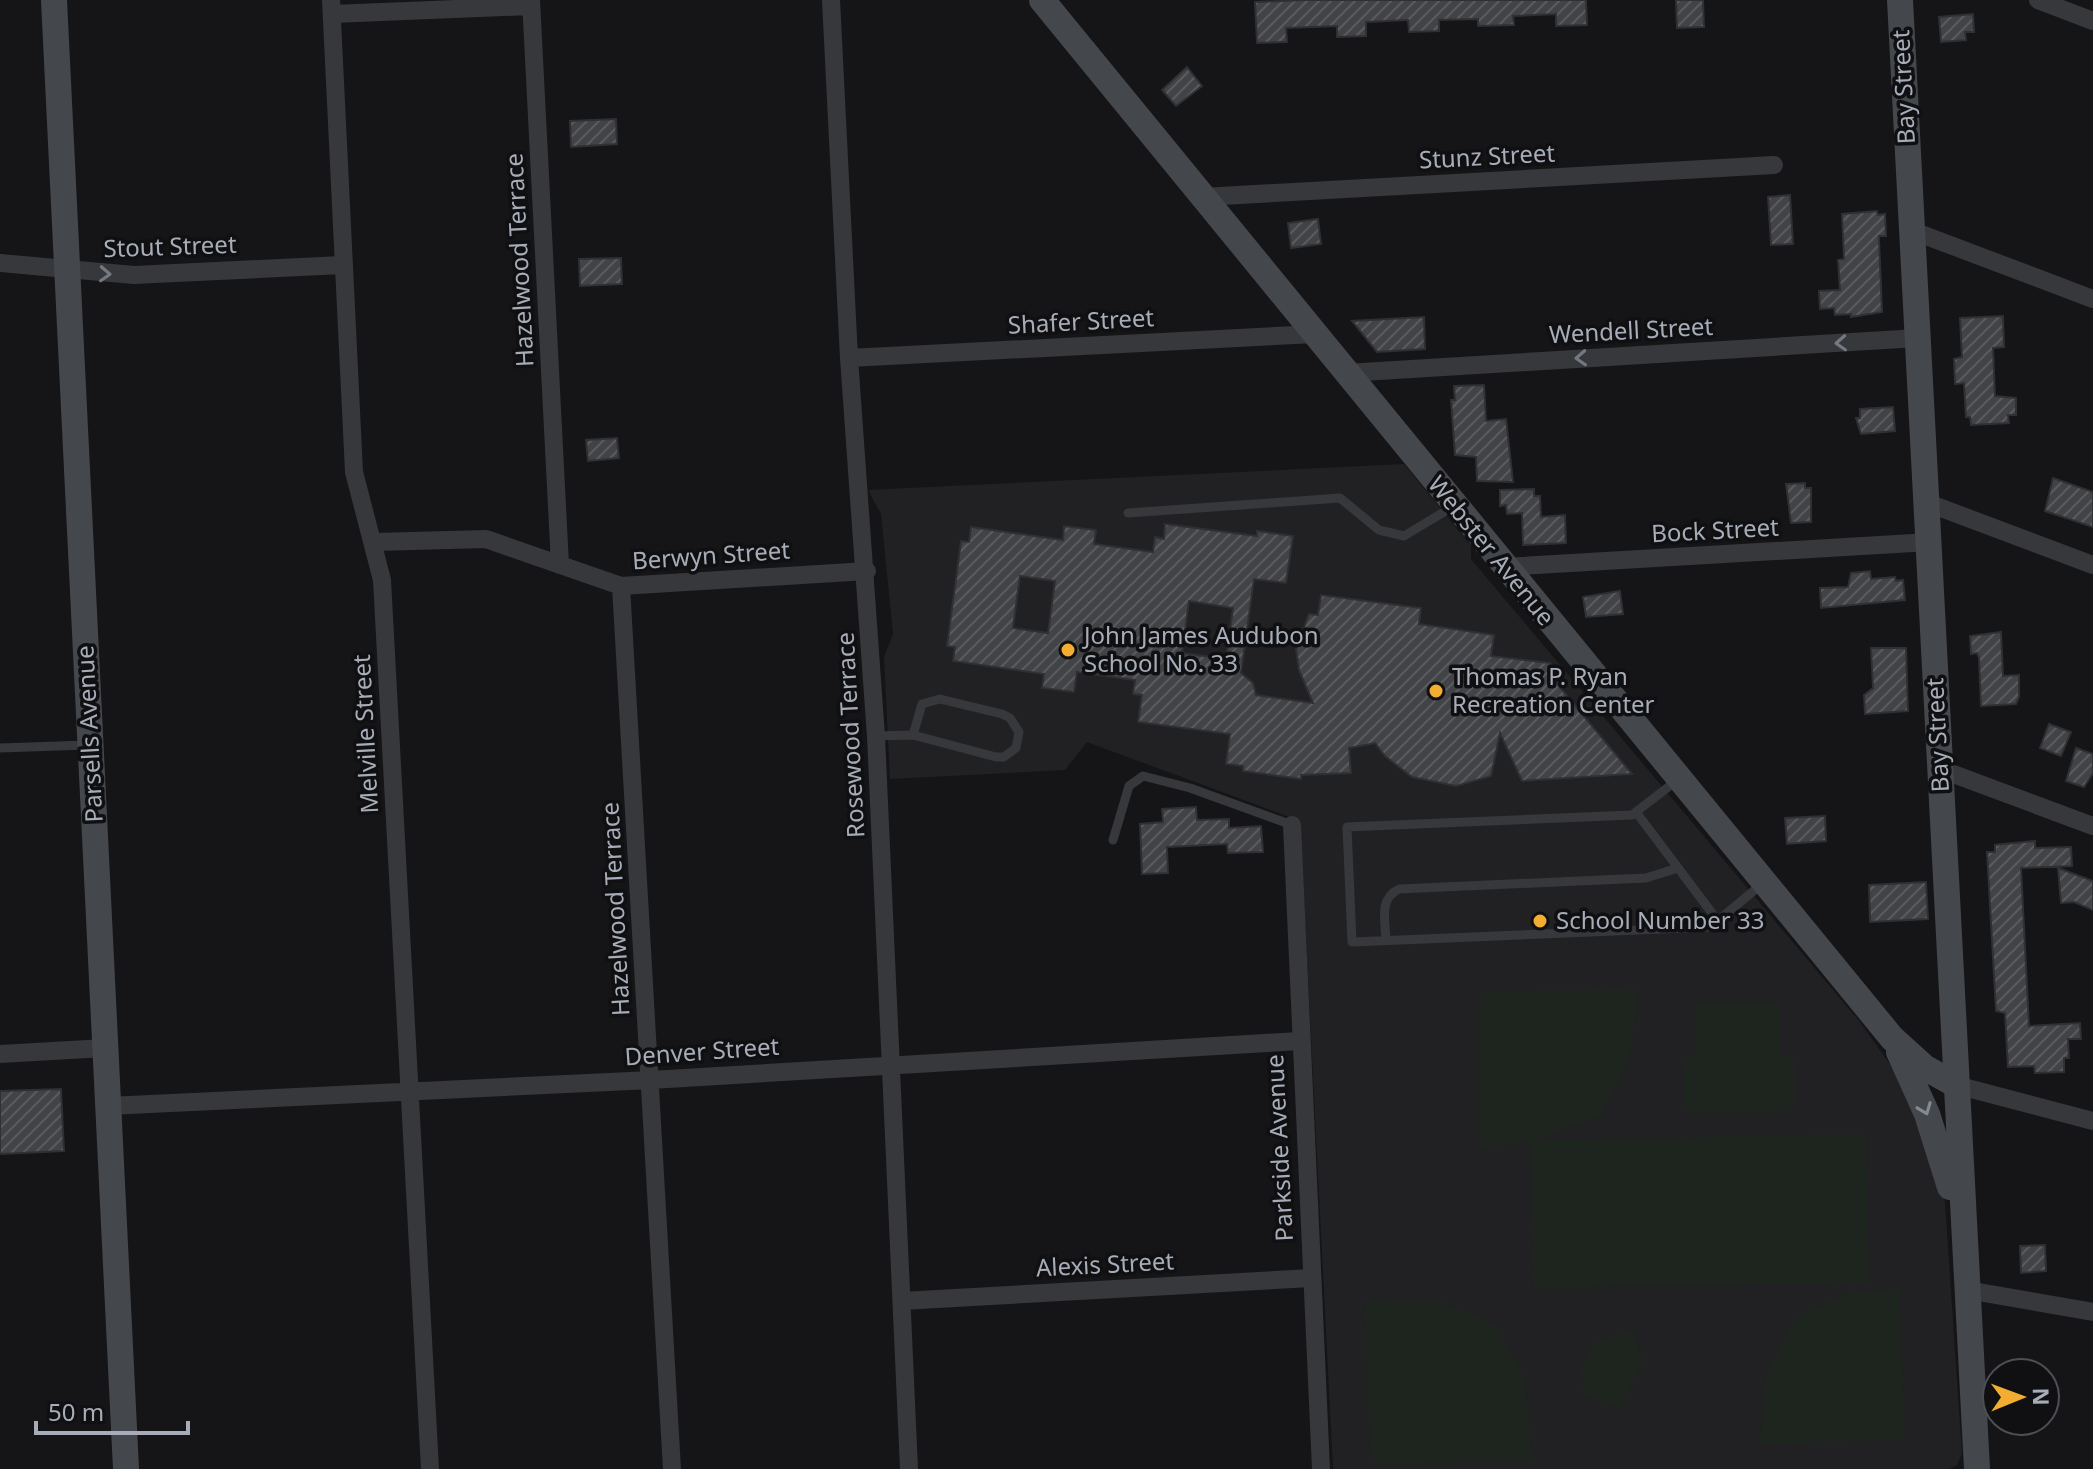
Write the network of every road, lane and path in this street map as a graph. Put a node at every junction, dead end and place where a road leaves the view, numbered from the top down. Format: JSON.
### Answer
{"nodes":[{"id":1,"x":54,"y":0,"type":"edge"},
{"id":2,"x":831,"y":0,"type":"edge"},
{"id":3,"x":1042,"y":0,"type":"edge"},
{"id":4,"x":1900,"y":0,"type":"edge"},
{"id":5,"x":2038,"y":0,"type":"edge"},
{"id":6,"x":531,"y":3,"type":"edge"},
{"id":7,"x":332,"y":7,"type":"edge"},
{"id":8,"x":2093,"y":21,"type":"edge"},
{"id":9,"x":1774,"y":165,"type":"dead end"},
{"id":10,"x":1203,"y":197,"type":"junction"},
{"id":11,"x":1913,"y":231,"type":"junction"},
{"id":12,"x":0,"y":263,"type":"edge"},
{"id":13,"x":342,"y":265,"type":"junction"},
{"id":14,"x":69,"y":271,"type":"junction"},
{"id":15,"x":2093,"y":299,"type":"edge"},
{"id":16,"x":1315,"y":334,"type":"junction"},
{"id":17,"x":1918,"y":338,"type":"junction"},
{"id":18,"x":849,"y":358,"type":"junction"},
{"id":19,"x":1346,"y":373,"type":"junction"},
{"id":20,"x":1928,"y":503,"type":"junction"},
{"id":21,"x":1454,"y":506,"type":"junction"},
{"id":22,"x":1128,"y":513,"type":"dead end"},
{"id":23,"x":374,"y":542,"type":"junction"},
{"id":24,"x":1930,"y":542,"type":"junction"},
{"id":25,"x":560,"y":565,"type":"junction"},
{"id":26,"x":2093,"y":565,"type":"edge"},
{"id":27,"x":1503,"y":567,"type":"junction"},
{"id":28,"x":867,"y":571,"type":"junction"},
{"id":29,"x":621,"y":586,"type":"junction"},
{"id":30,"x":913,"y":735,"type":"junction"},
{"id":31,"x":876,"y":736,"type":"junction"},
{"id":32,"x":91,"y":745,"type":"junction"},
{"id":33,"x":0,"y":748,"type":"edge"},
{"id":34,"x":1940,"y":769,"type":"junction"},
{"id":35,"x":1678,"y":779,"type":"junction"},
{"id":36,"x":1636,"y":812,"type":"junction"},
{"id":37,"x":1292,"y":825,"type":"joint"},
{"id":38,"x":2093,"y":826,"type":"edge"},
{"id":39,"x":1113,"y":840,"type":"dead end"},
{"id":40,"x":1678,"y":868,"type":"junction"},
{"id":41,"x":1764,"y":882,"type":"junction"},
{"id":42,"x":1718,"y":921,"type":"junction"},
{"id":43,"x":1386,"y":940,"type":"junction"},
{"id":44,"x":1892,"y":1038,"type":"junction"},
{"id":45,"x":1299,"y":1041,"type":"junction"},
{"id":46,"x":105,"y":1048,"type":"junction"},
{"id":47,"x":0,"y":1054,"type":"edge"},
{"id":48,"x":891,"y":1064,"type":"junction"},
{"id":49,"x":651,"y":1080,"type":"junction"},
{"id":50,"x":1956,"y":1085,"type":"junction"},
{"id":51,"x":410,"y":1092,"type":"junction"},
{"id":52,"x":108,"y":1106,"type":"junction"},
{"id":53,"x":2093,"y":1121,"type":"edge"},
{"id":54,"x":1964,"y":1239,"type":"junction"},
{"id":55,"x":1311,"y":1278,"type":"junction"},
{"id":56,"x":1967,"y":1290,"type":"junction"},
{"id":57,"x":902,"y":1301,"type":"junction"},
{"id":58,"x":2093,"y":1312,"type":"edge"},
{"id":59,"x":126,"y":1469,"type":"edge"},
{"id":60,"x":430,"y":1469,"type":"edge"},
{"id":61,"x":672,"y":1469,"type":"edge"},
{"id":62,"x":909,"y":1469,"type":"edge"},
{"id":63,"x":1321,"y":1469,"type":"edge"},
{"id":64,"x":1977,"y":1469,"type":"edge"}],
"edges":[{"from":1,"to":14,"type":"street","name":"Parsells Avenue"},
{"from":2,"to":18,"type":"street","name":"Rosewood Terrace"},
{"from":3,"to":10,"type":"street","name":"Webster Avenue"},
{"from":4,"to":11,"type":"street","name":"Bay Street"},
{"from":5,"to":8,"type":"street"},
{"from":6,"to":7,"type":"street"},
{"from":6,"to":25,"type":"street","name":"Hazelwood Terrace"},
{"from":7,"to":13,"type":"street","name":"Melville Street"},
{"from":9,"to":10,"type":"street","name":"Stunz Street"},
{"from":10,"to":16,"type":"street","name":"Webster Avenue"},
{"from":11,"to":15,"type":"street"},
{"from":11,"to":17,"type":"street","name":"Bay Street"},
{"from":12,"to":14,"type":"street","name":"Stout Street"},
{"from":14,"to":13,"type":"street","name":"Stout Street","one_way":true},
{"from":13,"to":23,"type":"street","name":"Melville Street"},
{"from":14,"to":32,"type":"street","name":"Parsells Avenue"},
{"from":16,"to":18,"type":"street","name":"Shafer Street"},
{"from":16,"to":19,"type":"street","name":"Webster Avenue"},
{"from":17,"to":19,"type":"street","name":"Wendell Street","one_way":true},
{"from":17,"to":20,"type":"street","name":"Bay Street"},
{"from":18,"to":28,"type":"street","name":"Rosewood Terrace"},
{"from":19,"to":21,"type":"street","name":"Webster Avenue"},
{"from":20,"to":24,"type":"street","name":"Bay Street"},
{"from":20,"to":26,"type":"street"},
{"from":21,"to":22,"type":"lane"},
{"from":21,"to":27,"type":"street","name":"Webster Avenue"},
{"from":23,"to":25,"type":"street","name":"Berwyn Street"},
{"from":23,"to":51,"type":"street","name":"Melville Street"},
{"from":24,"to":27,"type":"street","name":"Bock Street"},
{"from":24,"to":34,"type":"street","name":"Bay Street"},
{"from":25,"to":29,"type":"street","name":"Berwyn Street"},
{"from":27,"to":35,"type":"street","name":"Webster Avenue"},
{"from":28,"to":29,"type":"street","name":"Berwyn Street"},
{"from":28,"to":31,"type":"street","name":"Rosewood Terrace"},
{"from":29,"to":49,"type":"street","name":"Hazelwood Terrace"},
{"from":30,"to":30,"type":"lane"},
{"from":30,"to":31,"type":"lane"},
{"from":31,"to":48,"type":"street","name":"Rosewood Terrace"},
{"from":32,"to":33,"type":"lane"},
{"from":32,"to":46,"type":"street","name":"Parsells Avenue"},
{"from":34,"to":38,"type":"street"},
{"from":34,"to":50,"type":"street","name":"Bay Street"},
{"from":35,"to":36,"type":"lane"},
{"from":35,"to":41,"type":"street","name":"Webster Avenue"},
{"from":36,"to":40,"type":"lane"},
{"from":36,"to":43,"type":"lane"},
{"from":37,"to":39,"type":"lane"},
{"from":37,"to":45,"type":"street","name":"Parkside Avenue"},
{"from":40,"to":42,"type":"lane"},
{"from":40,"to":43,"type":"lane"},
{"from":41,"to":42,"type":"lane"},
{"from":41,"to":44,"type":"street","name":"Webster Avenue"},
{"from":42,"to":43,"type":"lane"},
{"from":44,"to":50,"type":"street","name":"Webster Avenue"},
{"from":44,"to":54,"type":"street","one_way":true},
{"from":45,"to":48,"type":"street","name":"Denver Street"},
{"from":45,"to":55,"type":"street","name":"Parkside Avenue"},
{"from":46,"to":47,"type":"street"},
{"from":46,"to":52,"type":"street","name":"Parsells Avenue"},
{"from":48,"to":49,"type":"street","name":"Denver Street"},
{"from":48,"to":57,"type":"street","name":"Rosewood Terrace"},
{"from":49,"to":51,"type":"street","name":"Denver Street"},
{"from":49,"to":61,"type":"street","name":"Hazelwood Terrace"},
{"from":50,"to":53,"type":"street"},
{"from":50,"to":54,"type":"street","name":"Bay Street"},
{"from":51,"to":52,"type":"street","name":"Denver Street"},
{"from":51,"to":60,"type":"street","name":"Melville Street"},
{"from":52,"to":59,"type":"street","name":"Parsells Avenue"},
{"from":54,"to":56,"type":"street","name":"Bay Street"},
{"from":55,"to":57,"type":"street","name":"Alexis Street"},
{"from":55,"to":63,"type":"street","name":"Parkside Avenue"},
{"from":56,"to":58,"type":"street"},
{"from":56,"to":64,"type":"street","name":"Bay Street"},
{"from":57,"to":62,"type":"street","name":"Rosewood Terrace"}]}
